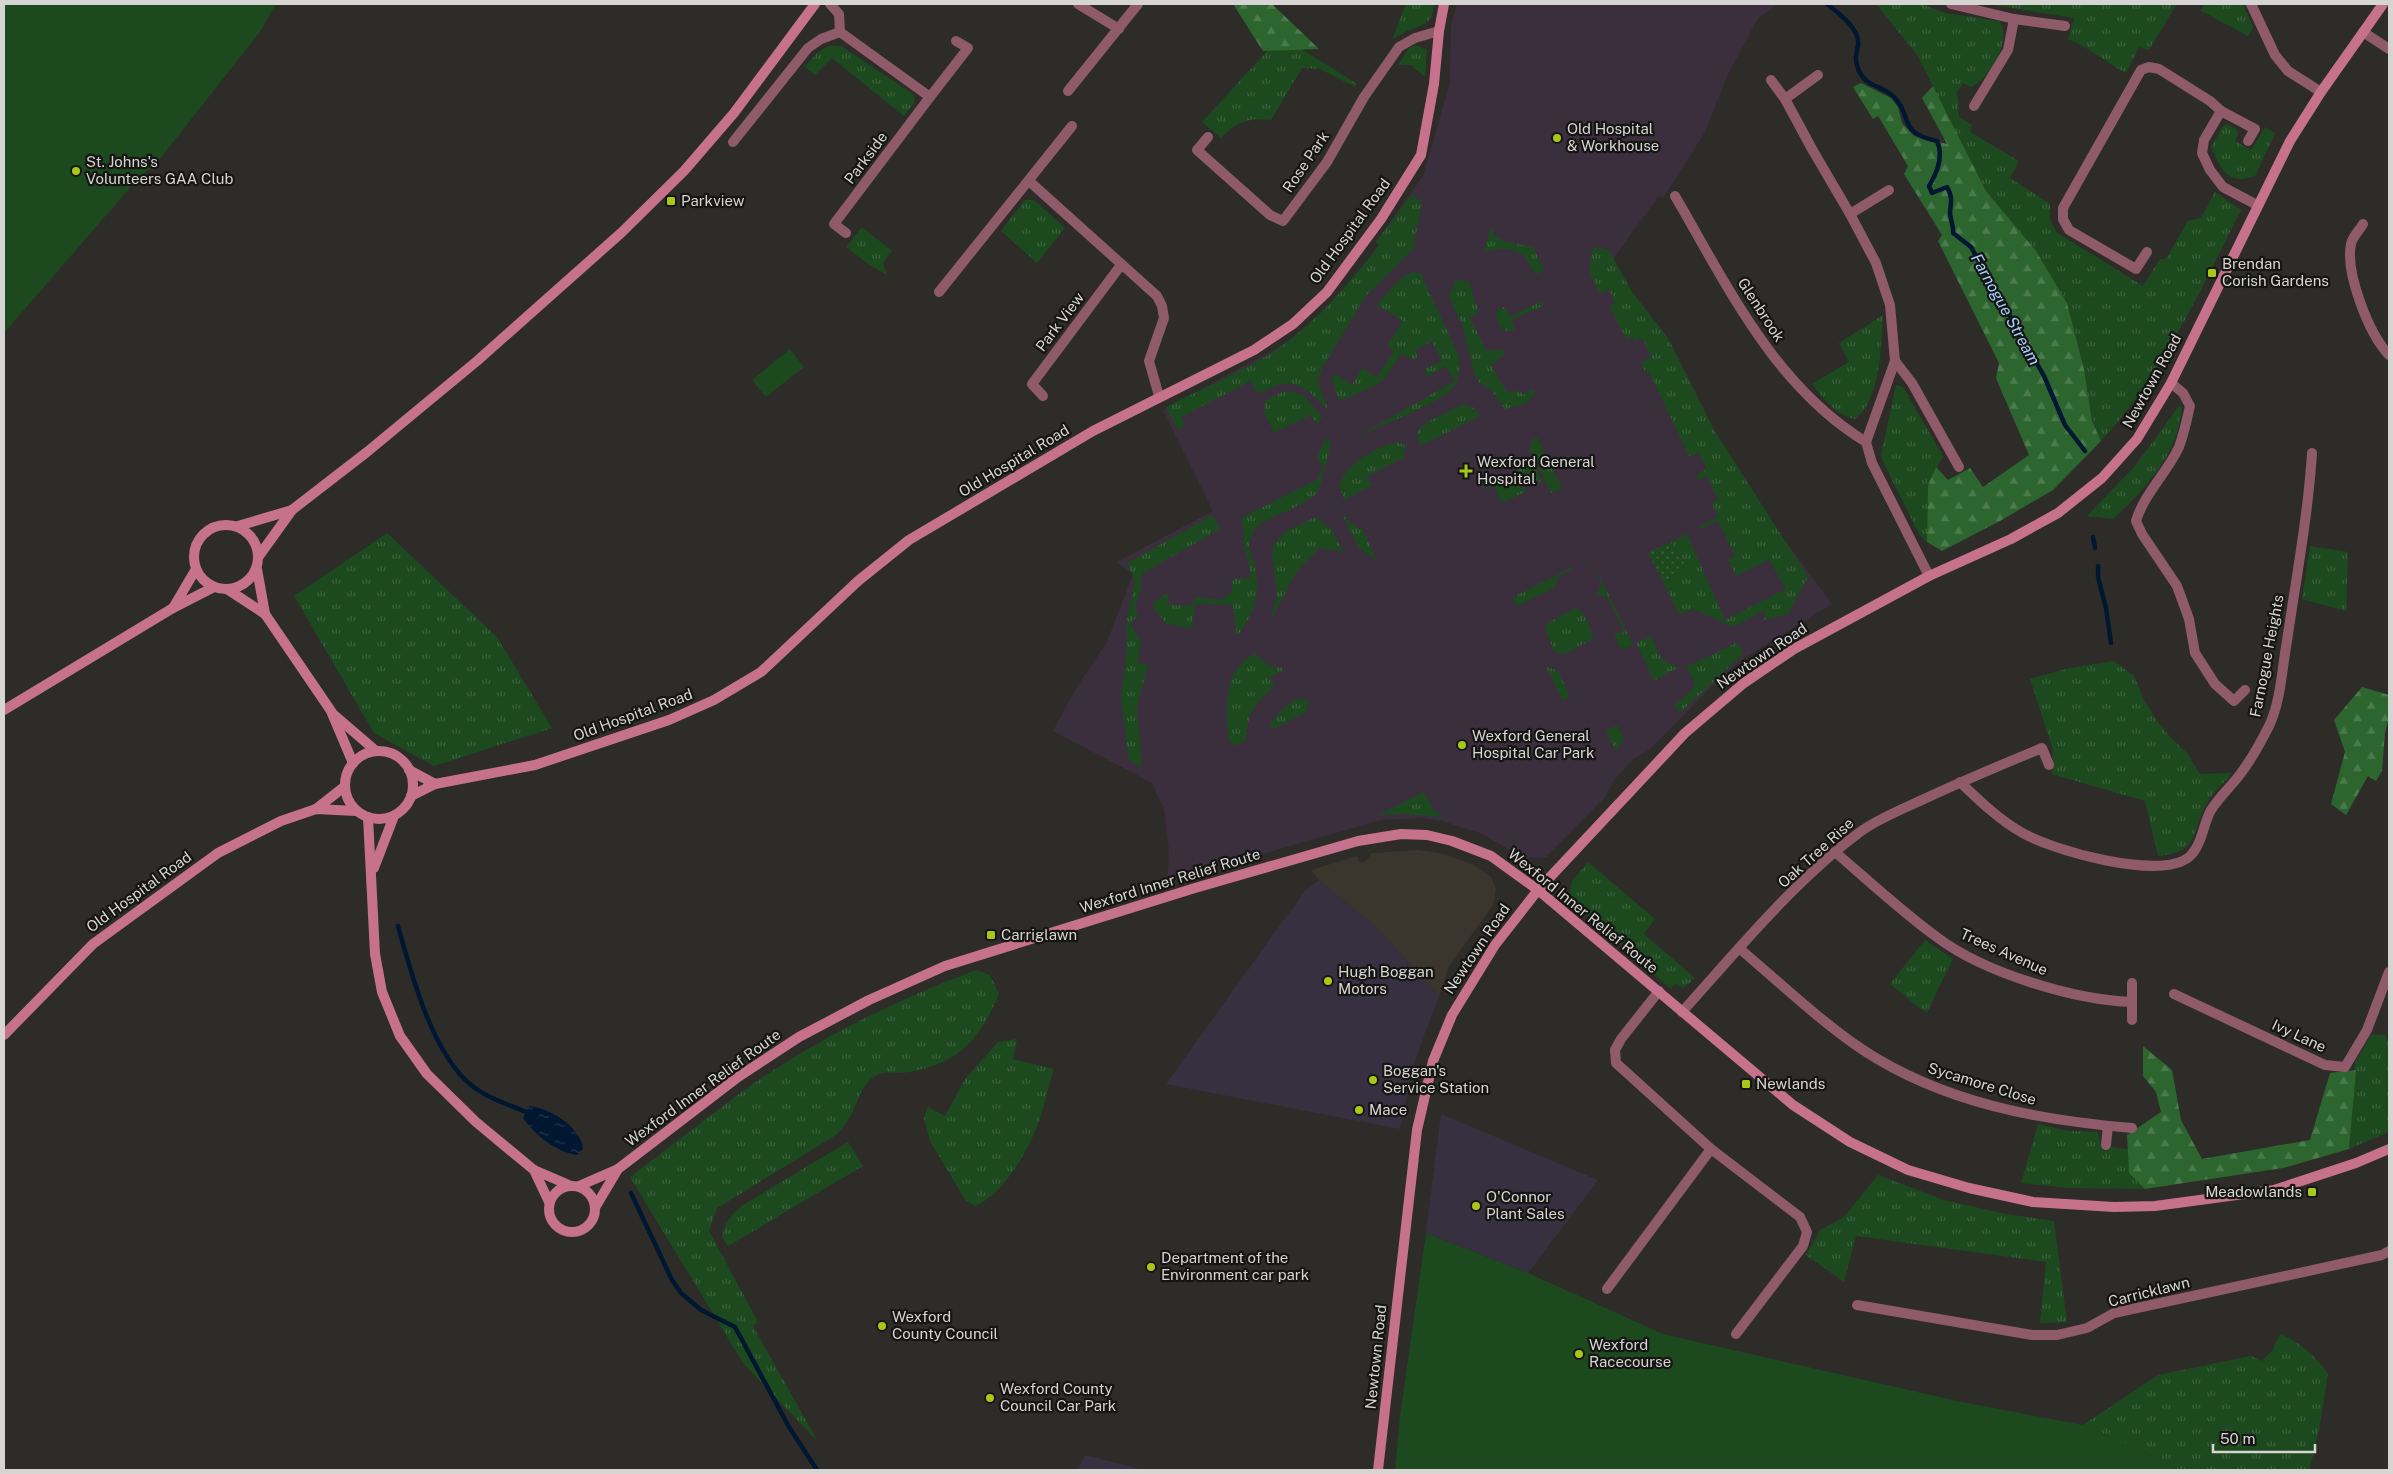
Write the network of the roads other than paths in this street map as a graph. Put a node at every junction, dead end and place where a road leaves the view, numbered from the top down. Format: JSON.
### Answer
{"nodes":[{"id":1,"x":815,"y":4,"type":"edge"},
{"id":2,"x":830,"y":4,"type":"edge"},
{"id":3,"x":1078,"y":4,"type":"edge"},
{"id":4,"x":1138,"y":4,"type":"edge"},
{"id":5,"x":1444,"y":4,"type":"edge"},
{"id":6,"x":1956,"y":4,"type":"edge"},
{"id":7,"x":2250,"y":4,"type":"edge"},
{"id":8,"x":2383,"y":4,"type":"edge"},
{"id":9,"x":2014,"y":19,"type":"junction"},
{"id":10,"x":2065,"y":26,"type":"dead end"},
{"id":11,"x":1119,"y":29,"type":"junction"},
{"id":12,"x":1439,"y":31,"type":"junction"},
{"id":13,"x":840,"y":32,"type":"junction"},
{"id":14,"x":2363,"y":32,"type":"junction"},
{"id":15,"x":956,"y":41,"type":"dead end"},
{"id":16,"x":2389,"y":49,"type":"edge"},
{"id":17,"x":1818,"y":75,"type":"dead end"},
{"id":18,"x":1771,"y":80,"type":"dead end"},
{"id":19,"x":1068,"y":91,"type":"dead end"},
{"id":20,"x":2321,"y":92,"type":"junction"},
{"id":21,"x":930,"y":97,"type":"junction"},
{"id":22,"x":1785,"y":99,"type":"junction"},
{"id":23,"x":1974,"y":106,"type":"dead end"},
{"id":24,"x":2221,"y":111,"type":"junction"},
{"id":25,"x":1072,"y":126,"type":"dead end"},
{"id":26,"x":1208,"y":137,"type":"dead end"},
{"id":27,"x":2248,"y":141,"type":"dead end"},
{"id":28,"x":733,"y":142,"type":"dead end"},
{"id":29,"x":1029,"y":181,"type":"junction"},
{"id":30,"x":1889,"y":190,"type":"dead end"},
{"id":31,"x":1675,"y":196,"type":"dead end"},
{"id":32,"x":2257,"y":205,"type":"junction"},
{"id":33,"x":1850,"y":214,"type":"junction"},
{"id":34,"x":2363,"y":224,"type":"dead end"},
{"id":35,"x":846,"y":234,"type":"dead end"},
{"id":36,"x":2147,"y":252,"type":"dead end"},
{"id":37,"x":1121,"y":265,"type":"junction"},
{"id":38,"x":939,"y":292,"type":"dead end"},
{"id":39,"x":2389,"y":356,"type":"edge"},
{"id":40,"x":1895,"y":361,"type":"junction"},
{"id":41,"x":2172,"y":383,"type":"junction"},
{"id":42,"x":1043,"y":396,"type":"dead end"},
{"id":43,"x":1159,"y":396,"type":"junction"},
{"id":44,"x":1866,"y":442,"type":"junction"},
{"id":45,"x":2312,"y":454,"type":"dead end"},
{"id":46,"x":1959,"y":467,"type":"dead end"},
{"id":47,"x":292,"y":510,"type":"junction"},
{"id":48,"x":238,"y":526,"type":"junction"},
{"id":49,"x":259,"y":556,"type":"junction"},
{"id":50,"x":196,"y":569,"type":"junction"},
{"id":51,"x":257,"y":569,"type":"junction"},
{"id":52,"x":1929,"y":576,"type":"junction"},
{"id":53,"x":214,"y":587,"type":"junction"},
{"id":54,"x":226,"y":589,"type":"junction"},
{"id":55,"x":173,"y":608,"type":"junction"},
{"id":56,"x":265,"y":614,"type":"junction"},
{"id":57,"x":2246,"y":690,"type":"dead end"},
{"id":58,"x":4,"y":710,"type":"edge"},
{"id":59,"x":330,"y":711,"type":"junction"},
{"id":60,"x":376,"y":751,"type":"junction"},
{"id":61,"x":353,"y":763,"type":"junction"},
{"id":62,"x":2049,"y":765,"type":"dead end"},
{"id":63,"x":409,"y":770,"type":"junction"},
{"id":64,"x":1960,"y":782,"type":"junction"},
{"id":65,"x":435,"y":784,"type":"junction"},
{"id":66,"x":344,"y":788,"type":"junction"},
{"id":67,"x":411,"y":796,"type":"junction"},
{"id":68,"x":316,"y":809,"type":"junction"},
{"id":69,"x":356,"y":811,"type":"junction"},
{"id":70,"x":394,"y":816,"type":"junction"},
{"id":71,"x":368,"y":818,"type":"junction"},
{"id":72,"x":1835,"y":852,"type":"junction"},
{"id":73,"x":372,"y":873,"type":"junction"},
{"id":74,"x":1538,"y":890,"type":"junction"},
{"id":75,"x":1740,"y":949,"type":"junction"},
{"id":76,"x":2389,"y":972,"type":"edge"},
{"id":77,"x":2132,"y":983,"type":"dead end"},
{"id":78,"x":1659,"y":991,"type":"junction"},
{"id":79,"x":2174,"y":994,"type":"dead end"},
{"id":80,"x":2132,"y":1002,"type":"junction"},
{"id":81,"x":1682,"y":1012,"type":"junction"},
{"id":82,"x":2132,"y":1020,"type":"dead end"},
{"id":83,"x":4,"y":1035,"type":"edge"},
{"id":84,"x":2108,"y":1126,"type":"junction"},
{"id":85,"x":2132,"y":1128,"type":"dead end"},
{"id":86,"x":2106,"y":1145,"type":"dead end"},
{"id":87,"x":1711,"y":1149,"type":"junction"},
{"id":88,"x":2389,"y":1150,"type":"edge"},
{"id":89,"x":618,"y":1169,"type":"junction"},
{"id":90,"x":534,"y":1170,"type":"junction"},
{"id":91,"x":574,"y":1185,"type":"junction"},
{"id":92,"x":549,"y":1202,"type":"junction"},
{"id":93,"x":596,"y":1206,"type":"junction"},
{"id":94,"x":2389,"y":1251,"type":"edge"},
{"id":95,"x":1607,"y":1289,"type":"dead end"},
{"id":96,"x":1857,"y":1305,"type":"dead end"},
{"id":97,"x":1736,"y":1334,"type":"dead end"},
{"id":98,"x":1378,"y":1470,"type":"edge"}],
"edges":[{"from":1,"to":47,"type":"street"},
{"from":2,"to":13,"type":"street"},
{"from":3,"to":11,"type":"street"},
{"from":4,"to":11,"type":"street"},
{"from":5,"to":12,"type":"street","name":"Old Hospital Road"},
{"from":6,"to":9,"type":"street"},
{"from":7,"to":20,"type":"street"},
{"from":8,"to":14,"type":"street","name":"Newtown Road"},
{"from":9,"to":10,"type":"street"},
{"from":9,"to":23,"type":"street"},
{"from":11,"to":19,"type":"street"},
{"from":12,"to":26,"type":"street","name":"Rose Park"},
{"from":12,"to":43,"type":"street","name":"Old Hospital Road"},
{"from":13,"to":21,"type":"street"},
{"from":13,"to":28,"type":"street"},
{"from":14,"to":16,"type":"street"},
{"from":14,"to":20,"type":"street","name":"Newtown Road"},
{"from":15,"to":21,"type":"street","name":"Parkside"},
{"from":17,"to":22,"type":"street"},
{"from":18,"to":22,"type":"street"},
{"from":20,"to":32,"type":"street","name":"Newtown Road"},
{"from":21,"to":35,"type":"street","name":"Parkside"},
{"from":22,"to":33,"type":"street"},
{"from":24,"to":27,"type":"street"},
{"from":24,"to":32,"type":"street"},
{"from":24,"to":36,"type":"street"},
{"from":25,"to":29,"type":"street"},
{"from":29,"to":37,"type":"street"},
{"from":29,"to":38,"type":"street"},
{"from":30,"to":33,"type":"street"},
{"from":31,"to":44,"type":"street","name":"Glenbrook"},
{"from":32,"to":41,"type":"street","name":"Newtown Road"},
{"from":33,"to":40,"type":"street"},
{"from":34,"to":39,"type":"street"},
{"from":37,"to":42,"type":"street","name":"Park View"},
{"from":37,"to":43,"type":"street"},
{"from":40,"to":44,"type":"street"},
{"from":40,"to":46,"type":"street"},
{"from":41,"to":52,"type":"street","name":"Newtown Road"},
{"from":41,"to":57,"type":"street"},
{"from":43,"to":65,"type":"street","name":"Old Hospital Road"},
{"from":44,"to":52,"type":"street"},
{"from":45,"to":64,"type":"street","name":"Farnogue Heights"},
{"from":47,"to":48,"type":"street"},
{"from":47,"to":49,"type":"street"},
{"from":48,"to":49,"type":"street"},
{"from":48,"to":50,"type":"street"},
{"from":49,"to":51,"type":"street"},
{"from":50,"to":53,"type":"street"},
{"from":50,"to":55,"type":"street"},
{"from":51,"to":54,"type":"street"},
{"from":51,"to":56,"type":"street"},
{"from":52,"to":74,"type":"street","name":"Newtown Road"},
{"from":53,"to":54,"type":"street"},
{"from":53,"to":55,"type":"street"},
{"from":54,"to":56,"type":"street"},
{"from":55,"to":58,"type":"street"},
{"from":56,"to":59,"type":"street"},
{"from":59,"to":60,"type":"street"},
{"from":59,"to":61,"type":"street"},
{"from":60,"to":61,"type":"street"},
{"from":60,"to":63,"type":"street"},
{"from":61,"to":66,"type":"street"},
{"from":62,"to":64,"type":"street","name":"Oak Tree Rise"},
{"from":63,"to":65,"type":"street"},
{"from":63,"to":67,"type":"street"},
{"from":64,"to":72,"type":"street","name":"Oak Tree Rise"},
{"from":65,"to":67,"type":"street","name":"Old Hospital Road"},
{"from":66,"to":68,"type":"street","name":"Old Hospital Road"},
{"from":66,"to":69,"type":"street"},
{"from":67,"to":70,"type":"street"},
{"from":68,"to":69,"type":"street","name":"Old Hospital Road"},
{"from":68,"to":83,"type":"street","name":"Old Hospital Road"},
{"from":69,"to":71,"type":"street"},
{"from":70,"to":71,"type":"street"},
{"from":70,"to":73,"type":"street"},
{"from":71,"to":73,"type":"street"},
{"from":72,"to":75,"type":"street","name":"Oak Tree Rise"},
{"from":72,"to":80,"type":"street","name":"Trees Avenue"},
{"from":73,"to":90,"type":"street"},
{"from":74,"to":78,"type":"street","name":"Wexford Inner Relief Route"},
{"from":74,"to":89,"type":"street","name":"Wexford Inner Relief Route"},
{"from":74,"to":98,"type":"street","name":"Newtown Road"},
{"from":75,"to":81,"type":"street","name":"Oak Tree Rise"},
{"from":75,"to":84,"type":"street","name":"Sycamore Close"},
{"from":76,"to":79,"type":"street","name":"Ivy Lane"},
{"from":77,"to":80,"type":"street"},
{"from":78,"to":81,"type":"street","name":"Wexford Inner Relief Route"},
{"from":78,"to":87,"type":"street"},
{"from":80,"to":82,"type":"street"},
{"from":81,"to":88,"type":"street","name":"Wexford Inner Relief Route"},
{"from":84,"to":85,"type":"street","name":"Sycamore Close"},
{"from":84,"to":86,"type":"street"},
{"from":87,"to":95,"type":"street"},
{"from":87,"to":97,"type":"street"},
{"from":89,"to":91,"type":"street","name":"Wexford Inner Relief Route"},
{"from":89,"to":93,"type":"street","name":"Wexford Inner Relief Route"},
{"from":90,"to":91,"type":"street"},
{"from":90,"to":92,"type":"street"},
{"from":91,"to":92,"type":"street"},
{"from":91,"to":93,"type":"street"},
{"from":92,"to":93,"type":"street"},
{"from":94,"to":96,"type":"street","name":"Carricklawn"}]}
